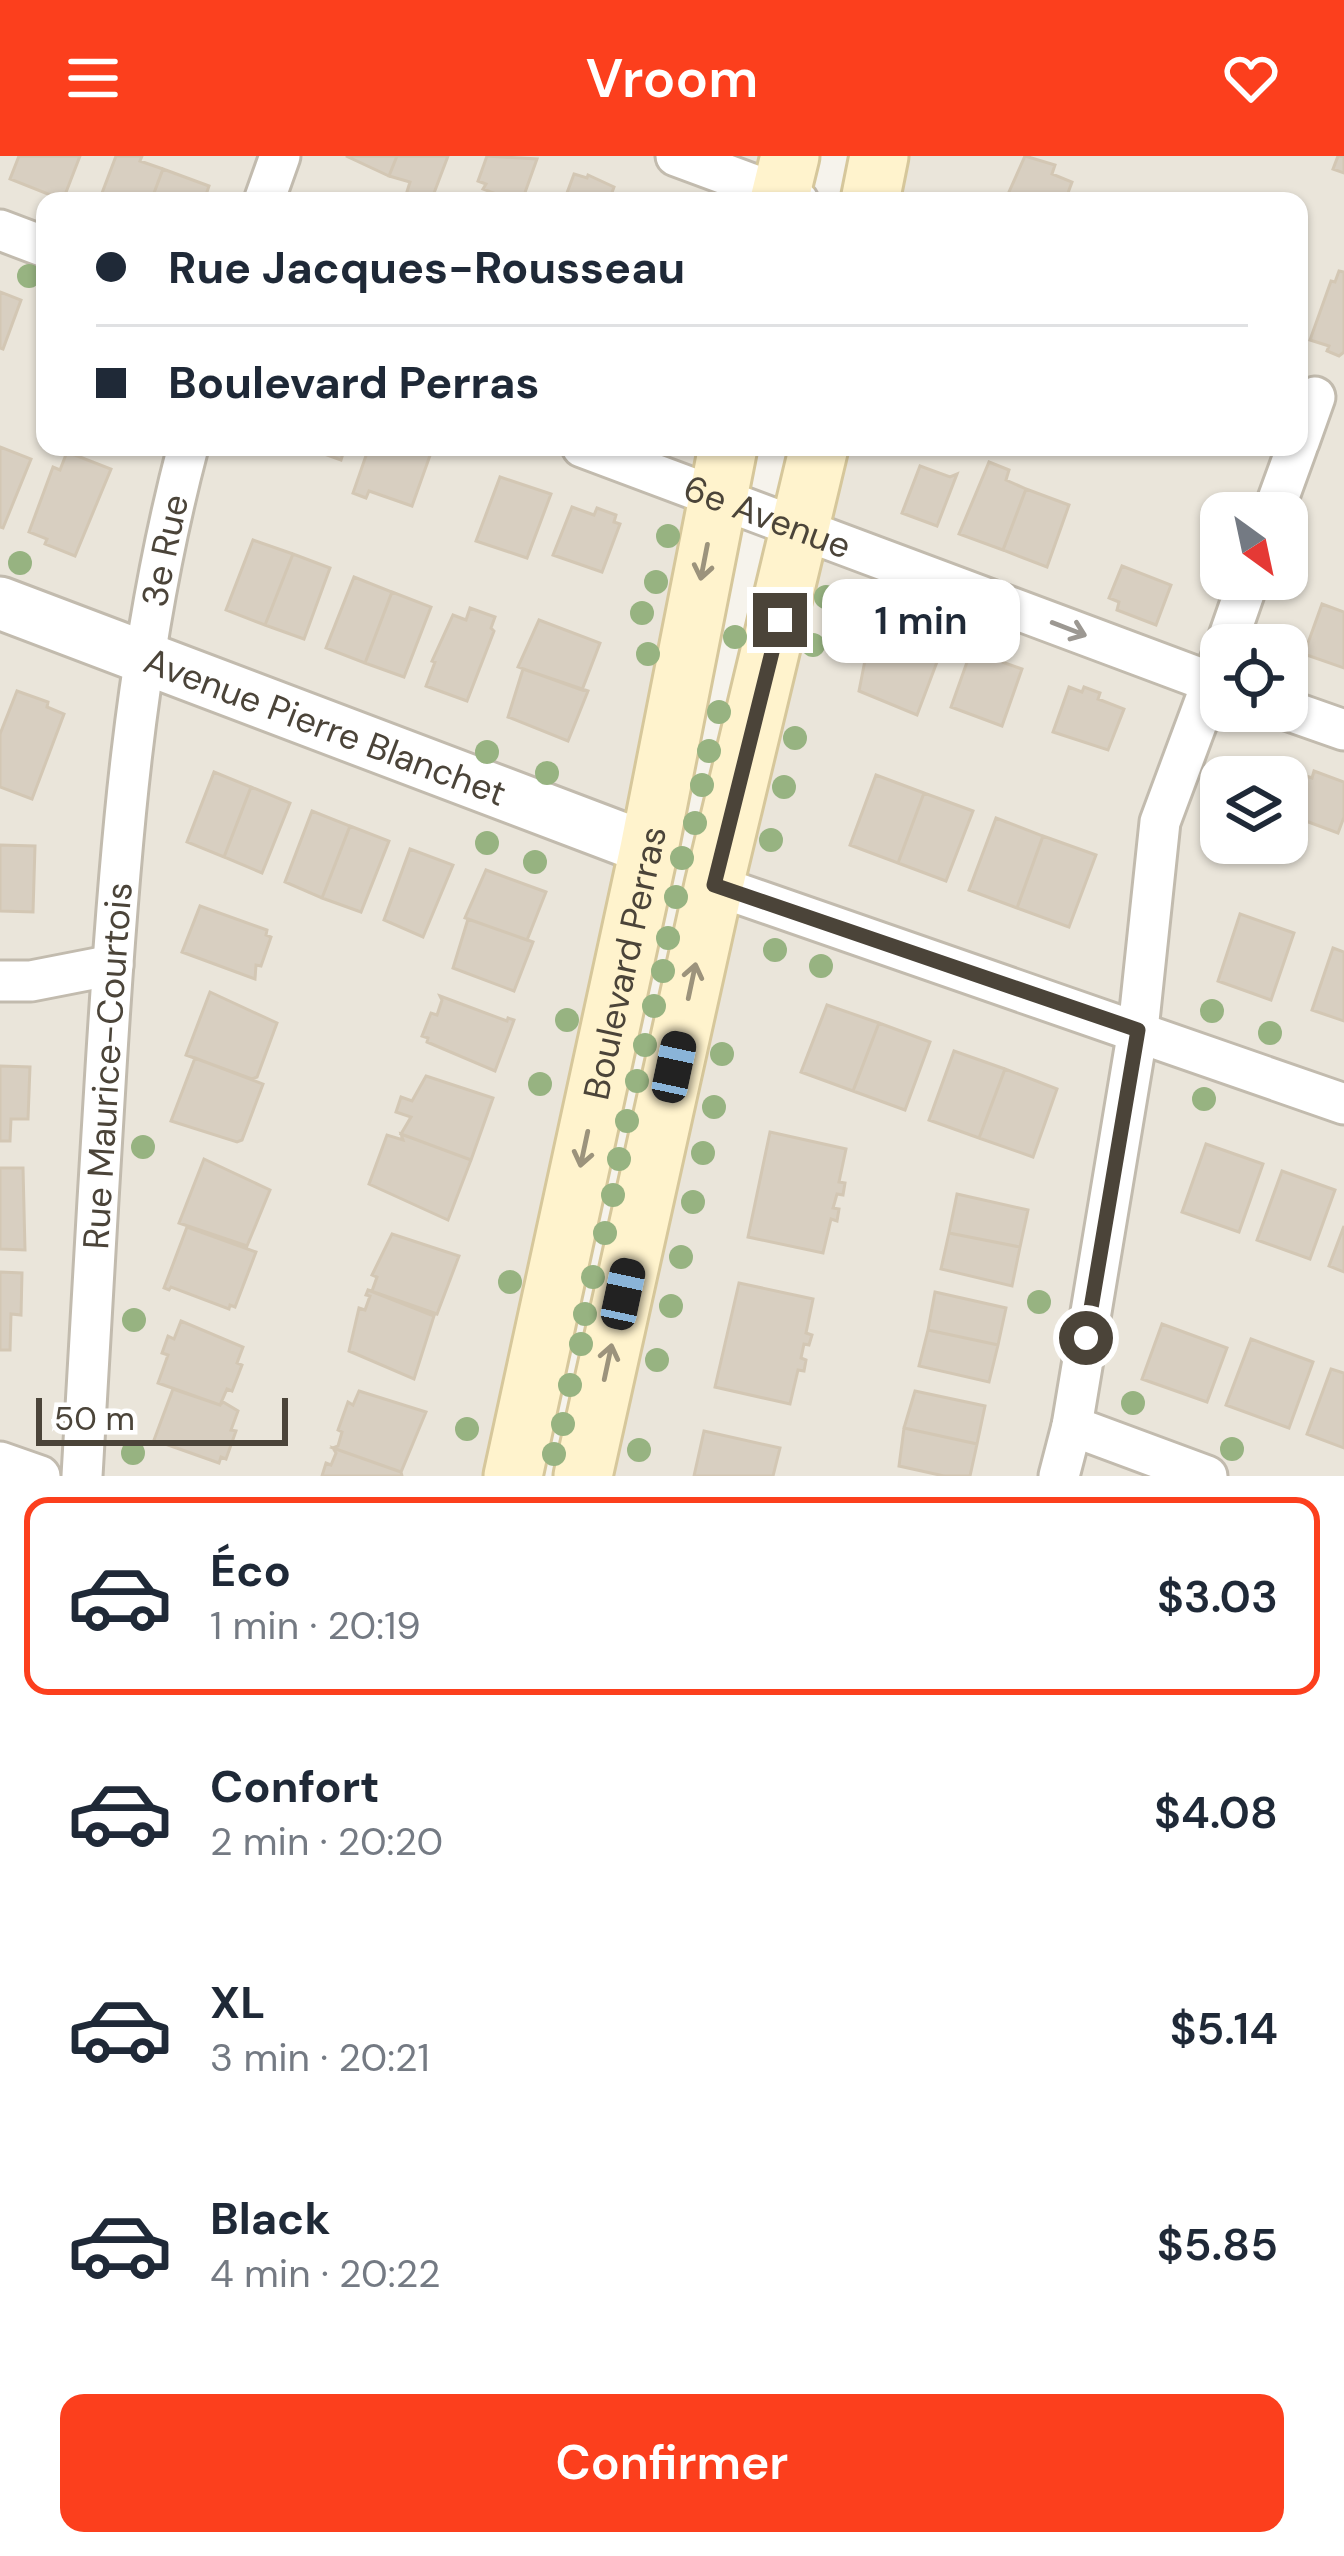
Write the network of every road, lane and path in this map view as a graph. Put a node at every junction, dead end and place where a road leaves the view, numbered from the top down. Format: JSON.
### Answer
{"nodes":[{"id":1,"x":280,"y":156,"type":"edge"},
{"id":2,"x":676,"y":156,"type":"edge"},
{"id":3,"x":879,"y":156,"type":"edge"},
{"id":4,"x":787,"y":188,"type":"edge"},
{"id":5,"x":267,"y":192,"type":"edge"},
{"id":6,"x":872,"y":192,"type":"edge"},
{"id":7,"x":0,"y":230,"type":"edge"},
{"id":8,"x":36,"y":244,"type":"edge"},
{"id":9,"x":186,"y":456,"type":"edge"},
{"id":10,"x":632,"y":456,"type":"edge"},
{"id":11,"x":818,"y":456,"type":"edge"},
{"id":12,"x":1294,"y":456,"type":"edge"},
{"id":13,"x":722,"y":472,"type":"edge"},
{"id":14,"x":1281,"y":492,"type":"edge"},
{"id":15,"x":802,"y":528,"type":"junction"},
{"id":16,"x":0,"y":603,"type":"edge"},
{"id":17,"x":143,"y":657,"type":"junction"},
{"id":18,"x":1200,"y":670,"type":"edge"},
{"id":19,"x":1308,"y":717,"type":"edge"},
{"id":20,"x":1200,"y":721,"type":"edge"},
{"id":21,"x":1344,"y":730,"type":"edge"},
{"id":22,"x":649,"y":849,"type":"junction"},
{"id":23,"x":714,"y":885,"type":"junction"},
{"id":24,"x":112,"y":965,"type":"junction"},
{"id":25,"x":0,"y":981,"type":"edge"},
{"id":26,"x":1138,"y":1030,"type":"junction"},
{"id":27,"x":1344,"y":1104,"type":"edge"},
{"id":28,"x":1072,"y":1426,"type":"junction"},
{"id":29,"x":0,"y":1462,"type":"edge"},
{"id":30,"x":40,"y":1476,"type":"edge"},
{"id":31,"x":82,"y":1476,"type":"edge"},
{"id":32,"x":513,"y":1476,"type":"edge"},
{"id":33,"x":583,"y":1476,"type":"edge"},
{"id":34,"x":1059,"y":1476,"type":"edge"},
{"id":35,"x":1207,"y":1476,"type":"edge"}],
"edges":[{"from":1,"to":5,"type":"street"},
{"from":2,"to":4,"type":"street"},
{"from":3,"to":6,"type":"main road"},
{"from":7,"to":8,"type":"street"},
{"from":9,"to":17,"type":"street","name":"3e Rue"},
{"from":10,"to":13,"type":"street","name":"6e Avenue"},
{"from":11,"to":15,"type":"main road","name":"Boulevard Perras"},
{"from":12,"to":14,"type":"street"},
{"from":13,"to":15,"type":"street","name":"6e Avenue"},
{"from":13,"to":22,"type":"main road","name":"Boulevard Perras","one_way":true},
{"from":15,"to":18,"type":"street","name":"6e Avenue","one_way":true},
{"from":15,"to":23,"type":"main road","name":"Boulevard Perras"},
{"from":16,"to":17,"type":"street","name":"Avenue Pierre Blanchet"},
{"from":17,"to":22,"type":"street","name":"Avenue Pierre Blanchet"},
{"from":17,"to":24,"type":"street","name":"Rue Maurice-Courtois"},
{"from":19,"to":21,"type":"street"},
{"from":20,"to":26,"type":"street"},
{"from":22,"to":32,"type":"main road","name":"Boulevard Perras","one_way":true},
{"from":23,"to":26,"type":"street"},
{"from":33,"to":23,"type":"main road","name":"Boulevard Perras","one_way":true},
{"from":24,"to":25,"type":"street"},
{"from":24,"to":31,"type":"street","name":"Rue Maurice-Courtois"},
{"from":26,"to":27,"type":"street"},
{"from":26,"to":28,"type":"street"},
{"from":28,"to":34,"type":"street"},
{"from":28,"to":35,"type":"street"},
{"from":29,"to":30,"type":"street"}]}
